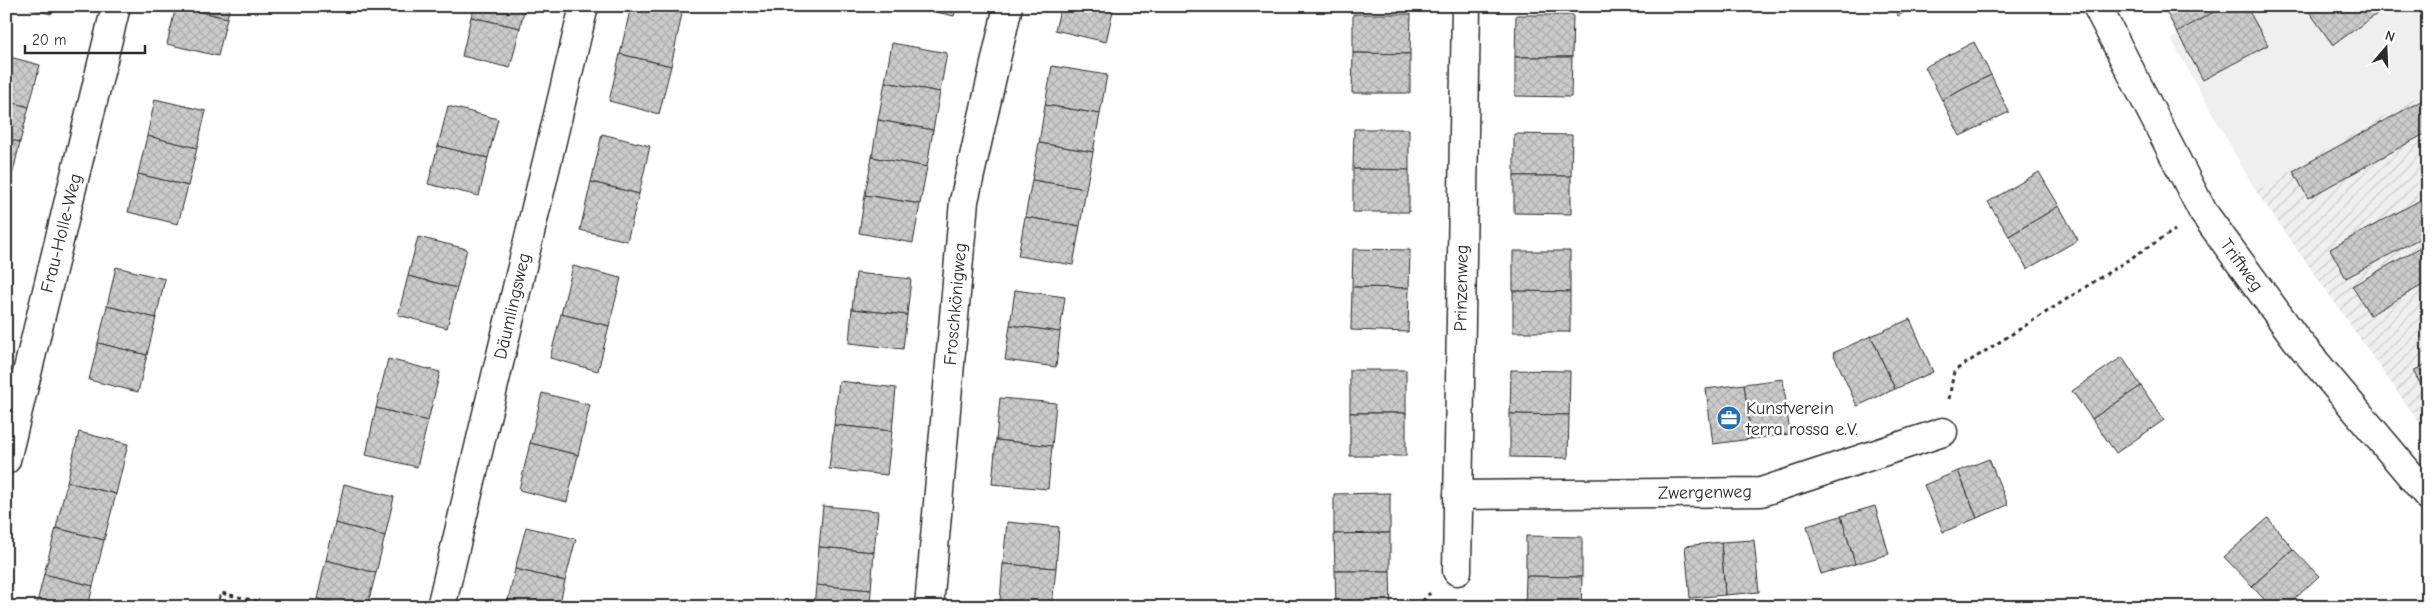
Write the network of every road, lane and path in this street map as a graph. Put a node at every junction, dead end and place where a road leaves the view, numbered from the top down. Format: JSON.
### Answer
{"nodes":[{"id":1,"x":116,"y":6,"type":"edge"},
{"id":2,"x":584,"y":6,"type":"edge"},
{"id":3,"x":1008,"y":6,"type":"edge"},
{"id":4,"x":1466,"y":6,"type":"edge"},
{"id":5,"x":2097,"y":6,"type":"edge"},
{"id":6,"x":2203,"y":212,"type":"junction"},
{"id":7,"x":1943,"y":432,"type":"joint"},
{"id":8,"x":6,"y":460,"type":"edge"},
{"id":9,"x":1458,"y":496,"type":"junction"},
{"id":10,"x":2428,"y":496,"type":"edge"},
{"id":11,"x":1457,"y":570,"type":"dead end"},
{"id":12,"x":217,"y":607,"type":"edge"},
{"id":13,"x":283,"y":607,"type":"edge"},
{"id":14,"x":441,"y":607,"type":"edge"},
{"id":15,"x":929,"y":607,"type":"edge"}],
"edges":[{"from":1,"to":8,"type":"street","name":"Frau-Holle-Weg"},
{"from":2,"to":14,"type":"street","name":"Däumlingsweg"},
{"from":3,"to":15,"type":"street","name":"Froschkönigweg"},
{"from":4,"to":9,"type":"street","name":"Prinzenweg"},
{"from":5,"to":6,"type":"street","name":"Triftweg"},
{"from":6,"to":7,"type":"path"},
{"from":6,"to":10,"type":"street","name":"Triftweg"},
{"from":7,"to":9,"type":"street","name":"Zwergenweg"},
{"from":9,"to":11,"type":"street","name":"Prinzenweg"},
{"from":12,"to":13,"type":"path"}]}
